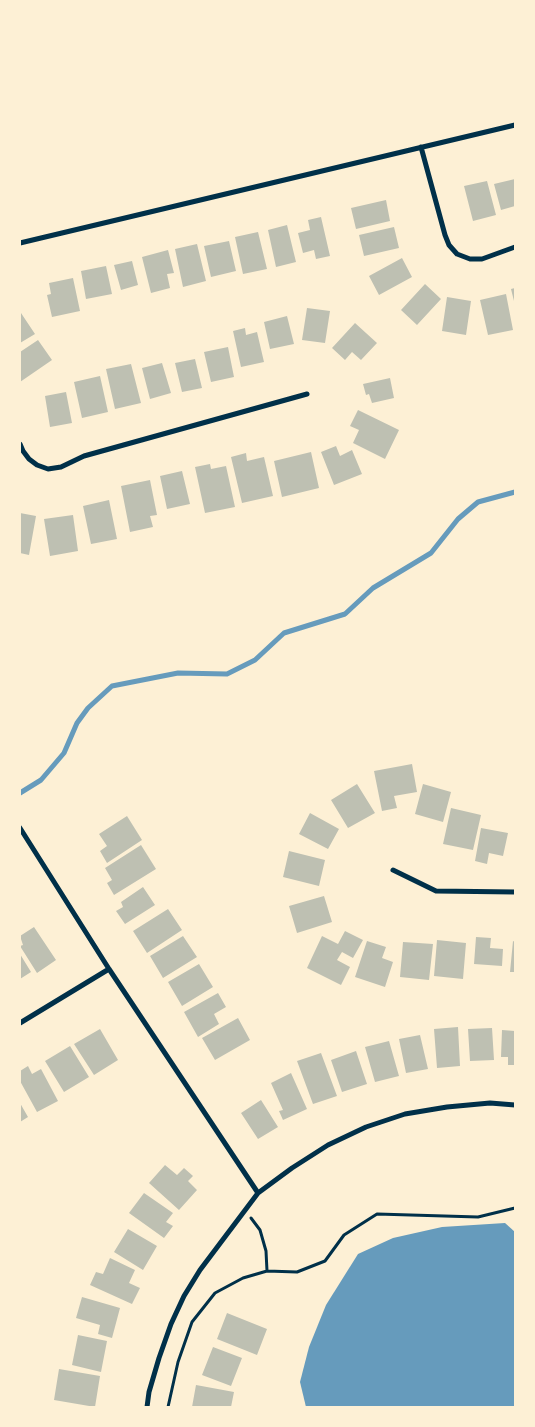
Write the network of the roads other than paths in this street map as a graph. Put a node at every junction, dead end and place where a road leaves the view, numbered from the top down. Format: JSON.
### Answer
{"nodes":[{"id":1,"x":515,"y":125,"type":"edge"},
{"id":2,"x":421,"y":147,"type":"junction"},
{"id":3,"x":20,"y":243,"type":"edge"},
{"id":4,"x":515,"y":247,"type":"edge"},
{"id":5,"x":307,"y":394,"type":"dead end"},
{"id":6,"x":20,"y":444,"type":"edge"},
{"id":7,"x":20,"y":828,"type":"edge"},
{"id":8,"x":393,"y":870,"type":"dead end"},
{"id":9,"x":515,"y":892,"type":"edge"},
{"id":10,"x":109,"y":969,"type":"junction"},
{"id":11,"x":20,"y":1023,"type":"edge"},
{"id":12,"x":515,"y":1105,"type":"edge"},
{"id":13,"x":258,"y":1193,"type":"junction"},
{"id":14,"x":147,"y":1407,"type":"edge"}],
"edges":[{"from":1,"to":2,"type":"street"},
{"from":2,"to":3,"type":"street"},
{"from":2,"to":4,"type":"street"},
{"from":5,"to":6,"type":"street"},
{"from":7,"to":10,"type":"street"},
{"from":8,"to":9,"type":"street"},
{"from":10,"to":11,"type":"street"},
{"from":10,"to":13,"type":"street"},
{"from":12,"to":13,"type":"street"},
{"from":13,"to":14,"type":"street"}]}
